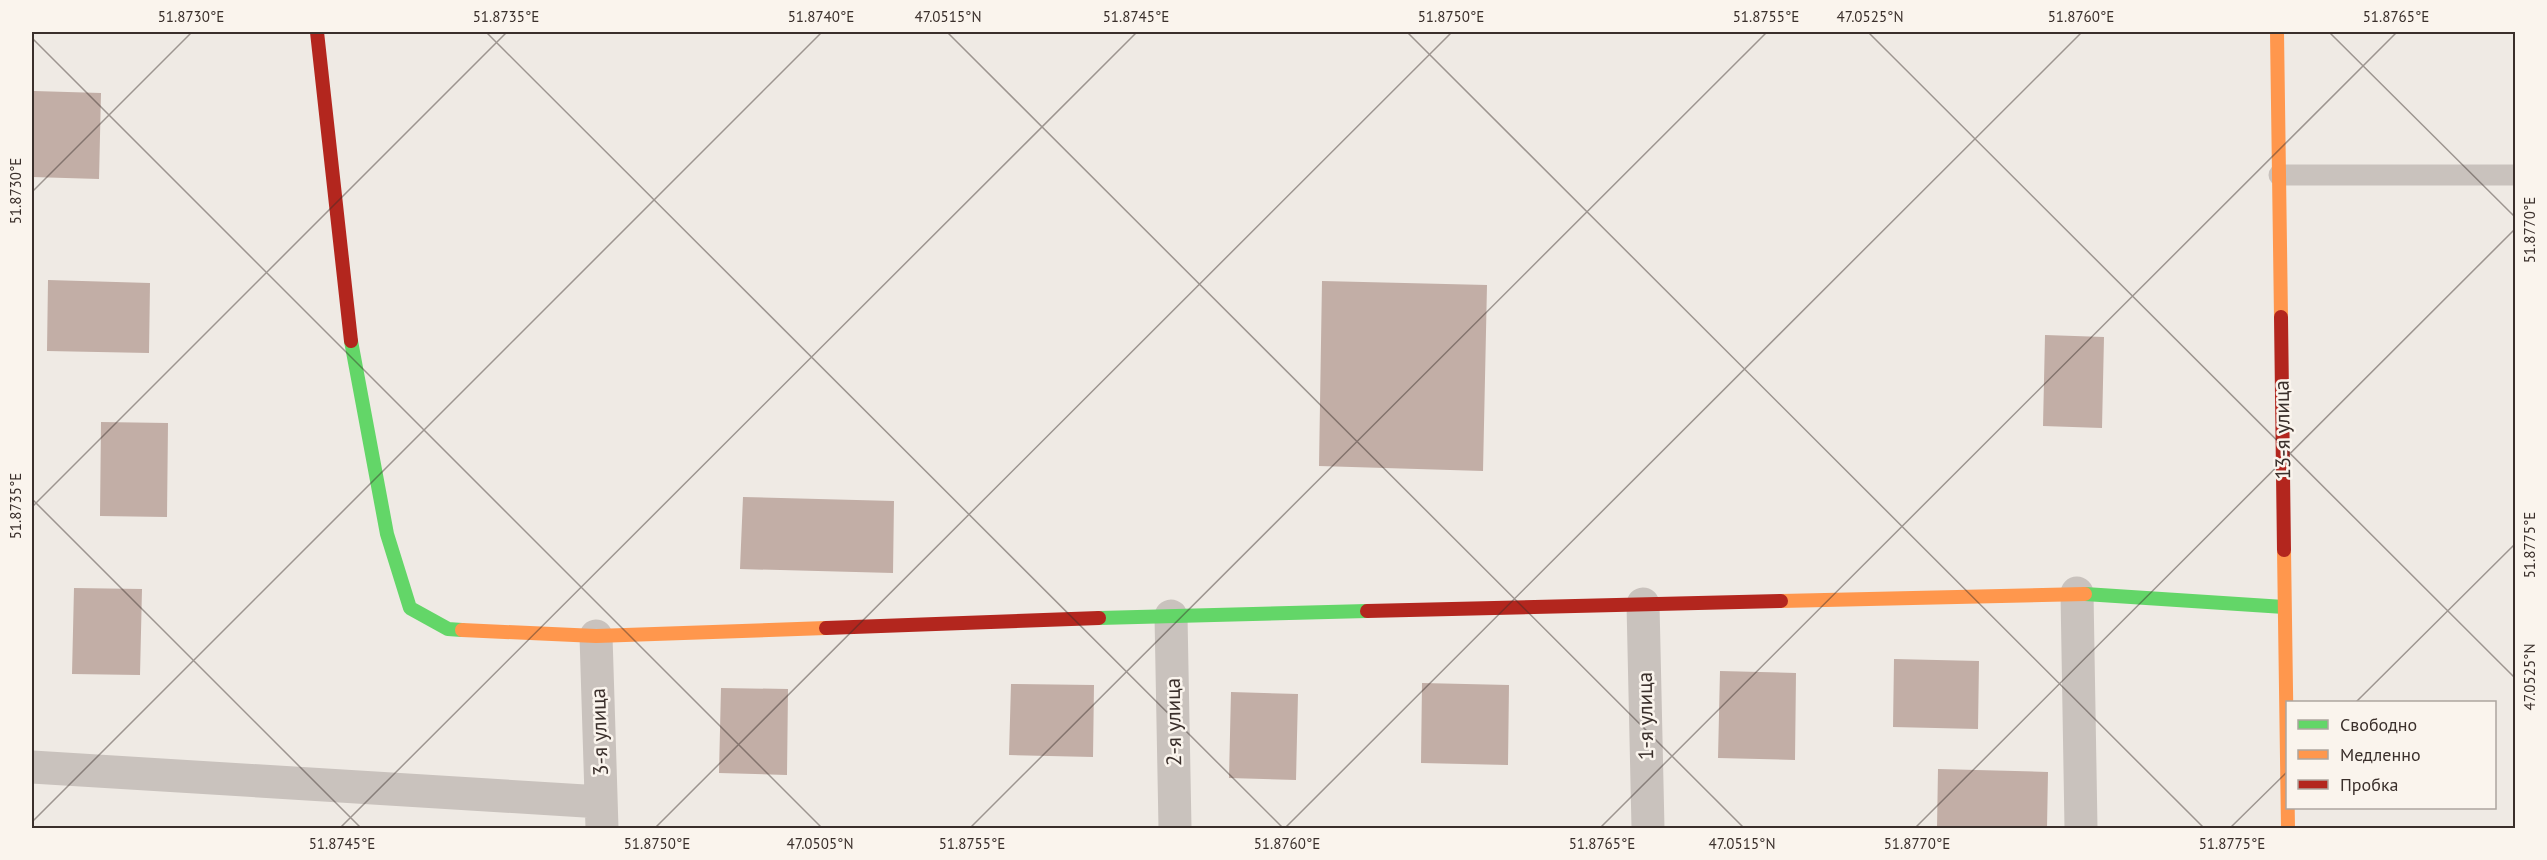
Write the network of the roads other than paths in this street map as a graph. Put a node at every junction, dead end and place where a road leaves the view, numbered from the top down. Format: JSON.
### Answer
{"nodes":[{"id":1,"x":317,"y":32,"type":"edge"},
{"id":2,"x":2277,"y":32,"type":"edge"},
{"id":3,"x":2279,"y":175,"type":"junction"},
{"id":4,"x":2516,"y":175,"type":"edge"},
{"id":5,"x":2077,"y":593,"type":"junction"},
{"id":6,"x":1643,"y":604,"type":"junction"},
{"id":7,"x":2284,"y":607,"type":"junction"},
{"id":8,"x":1171,"y":616,"type":"junction"},
{"id":9,"x":596,"y":636,"type":"junction"},
{"id":10,"x":2287,"y":701,"type":"edge"},
{"id":11,"x":32,"y":768,"type":"edge"},
{"id":12,"x":2289,"y":809,"type":"edge"},
{"id":13,"x":601,"y":815,"type":"edge"},
{"id":14,"x":1175,"y":828,"type":"edge"},
{"id":15,"x":1648,"y":828,"type":"edge"},
{"id":16,"x":2081,"y":828,"type":"edge"},
{"id":17,"x":2290,"y":828,"type":"edge"}],
"edges":[{"from":1,"to":9,"type":"street"},
{"from":2,"to":3,"type":"street","name":"13-я улица"},
{"from":3,"to":4,"type":"lane"},
{"from":3,"to":7,"type":"street","name":"13-я улица"},
{"from":5,"to":6,"type":"street"},
{"from":5,"to":7,"type":"street"},
{"from":5,"to":16,"type":"street"},
{"from":6,"to":8,"type":"street"},
{"from":6,"to":15,"type":"street","name":"1-я улица"},
{"from":7,"to":10,"type":"street","name":"13-я улица"},
{"from":8,"to":9,"type":"street"},
{"from":8,"to":14,"type":"street","name":"2-я улица"},
{"from":9,"to":13,"type":"street","name":"3-я улица"},
{"from":11,"to":13,"type":"street"},
{"from":12,"to":17,"type":"street","name":"13-я улица"}]}
